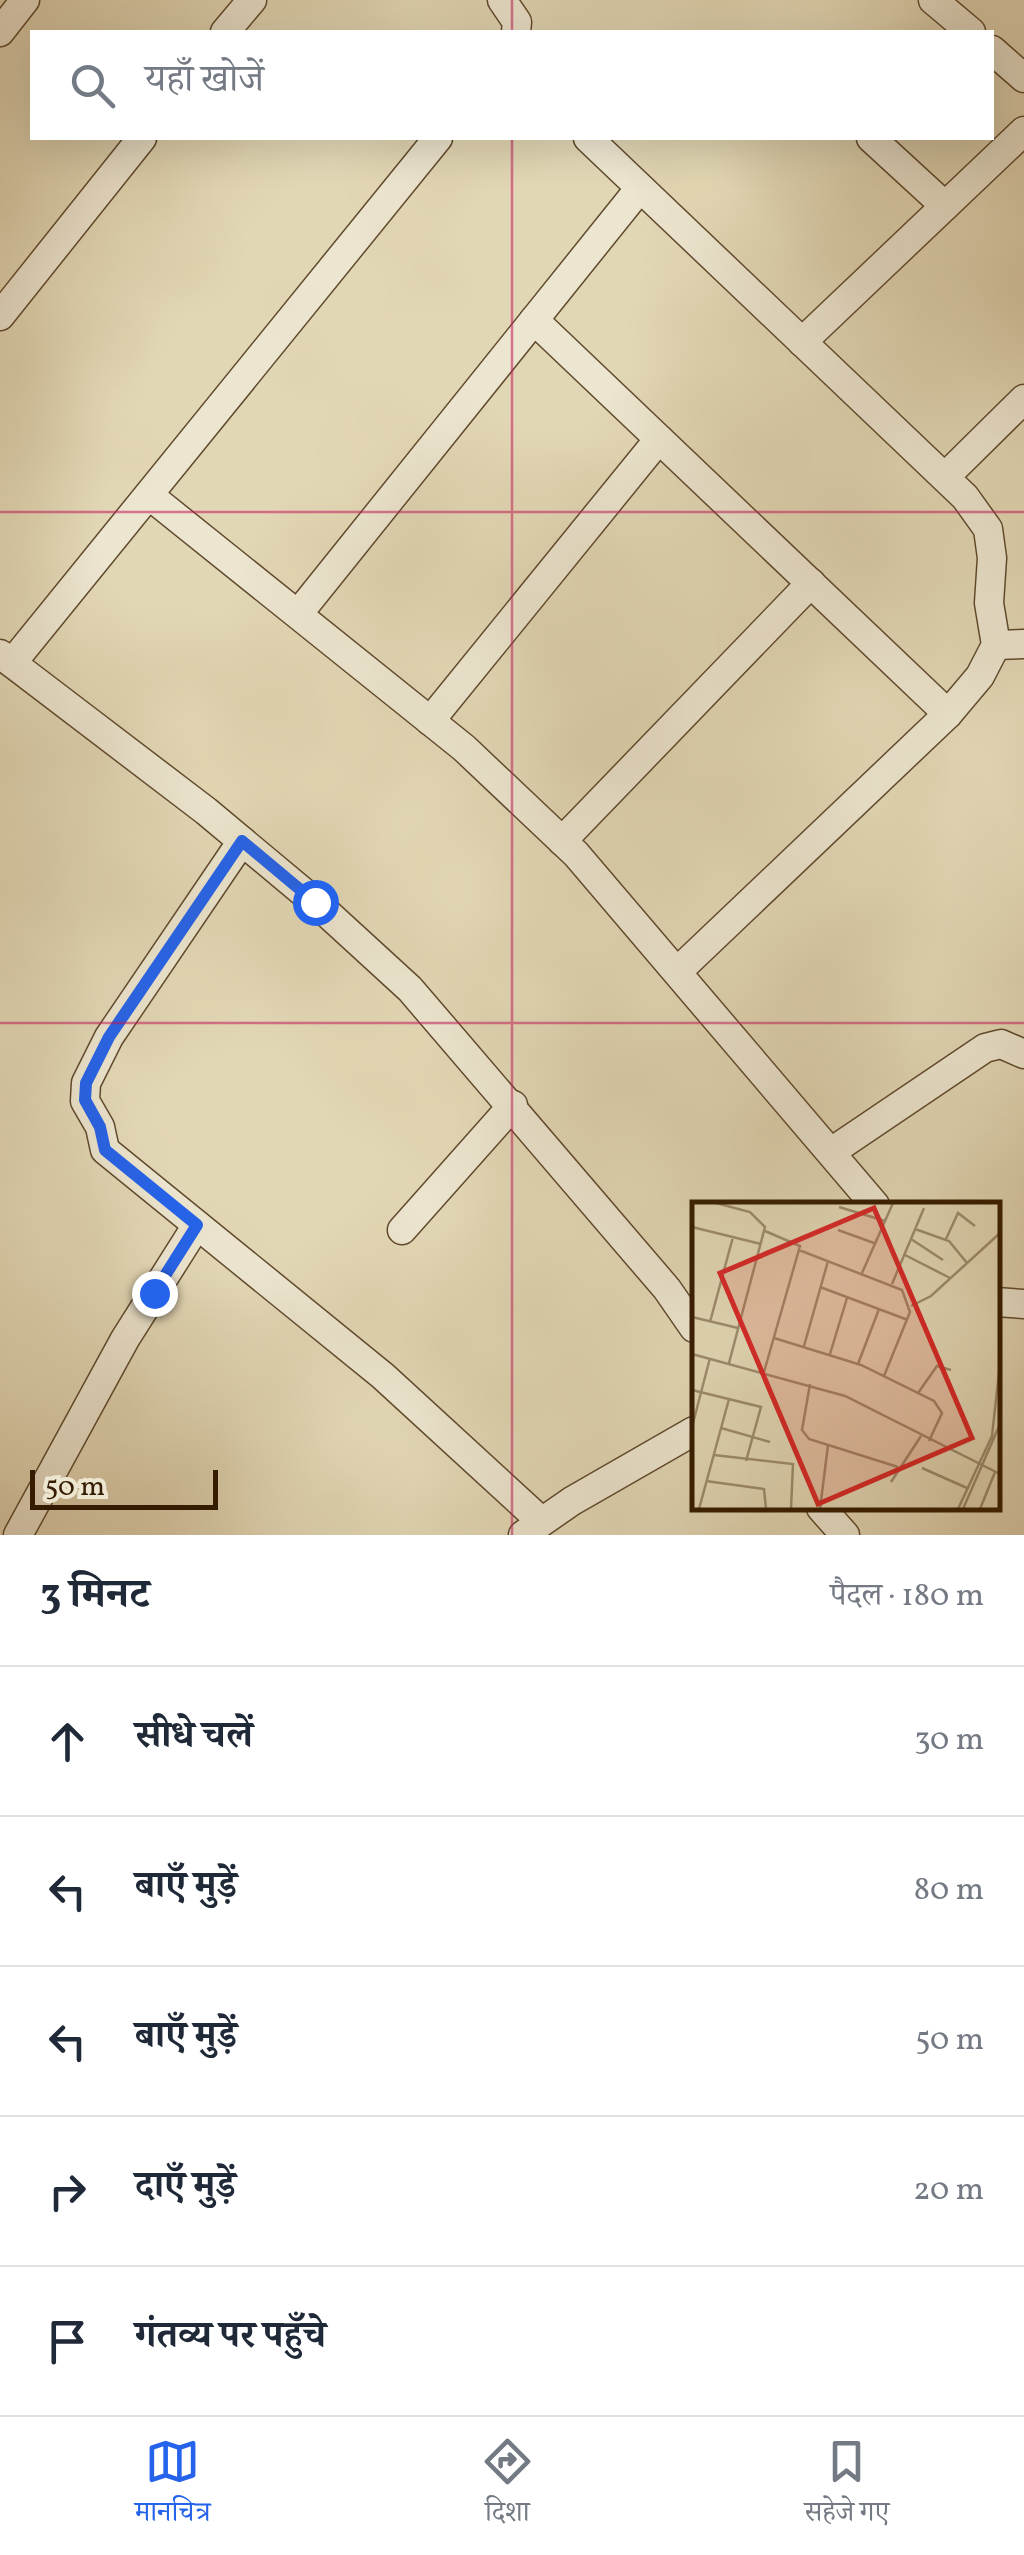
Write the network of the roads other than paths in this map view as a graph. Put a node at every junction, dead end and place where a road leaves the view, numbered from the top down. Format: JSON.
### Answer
{"nodes":[{"id":1,"x":24,"y":0,"type":"edge"},
{"id":2,"x":252,"y":0,"type":"edge"},
{"id":3,"x":502,"y":0,"type":"edge"},
{"id":4,"x":933,"y":0,"type":"edge"},
{"id":5,"x":227,"y":30,"type":"edge"},
{"id":6,"x":516,"y":30,"type":"edge"},
{"id":7,"x":969,"y":30,"type":"edge"},
{"id":8,"x":0,"y":32,"type":"edge"},
{"id":9,"x":994,"y":52,"type":"edge"},
{"id":10,"x":1024,"y":78,"type":"edge"},
{"id":11,"x":1024,"y":131,"type":"edge"},
{"id":12,"x":140,"y":140,"type":"edge"},
{"id":13,"x":436,"y":140,"type":"edge"},
{"id":14,"x":590,"y":140,"type":"edge"},
{"id":15,"x":873,"y":140,"type":"edge"},
{"id":16,"x":640,"y":188,"type":"junction"},
{"id":17,"x":945,"y":206,"type":"junction"},
{"id":18,"x":0,"y":316,"type":"edge"},
{"id":19,"x":534,"y":320,"type":"junction"},
{"id":20,"x":802,"y":342,"type":"junction"},
{"id":21,"x":1024,"y":399,"type":"edge"},
{"id":22,"x":659,"y":439,"type":"junction"},
{"id":23,"x":945,"y":477,"type":"junction"},
{"id":24,"x":150,"y":496,"type":"junction"},
{"id":25,"x":810,"y":583,"type":"junction"},
{"id":26,"x":298,"y":614,"type":"junction"},
{"id":27,"x":996,"y":644,"type":"junction"},
{"id":28,"x":1024,"y":644,"type":"edge"},
{"id":29,"x":6,"y":658,"type":"edge"},
{"id":30,"x":948,"y":714,"type":"junction"},
{"id":31,"x":430,"y":721,"type":"junction"},
{"id":32,"x":242,"y":841,"type":"junction"},
{"id":33,"x":562,"y":841,"type":"junction"},
{"id":34,"x":678,"y":972,"type":"junction"},
{"id":35,"x":1024,"y":1054,"type":"edge"},
{"id":36,"x":513,"y":1105,"type":"junction"},
{"id":37,"x":831,"y":1152,"type":"junction"},
{"id":38,"x":873,"y":1202,"type":"edge"},
{"id":39,"x":197,"y":1225,"type":"junction"},
{"id":40,"x":402,"y":1230,"type":"dead end"},
{"id":41,"x":999,"y":1302,"type":"edge"},
{"id":42,"x":1024,"y":1304,"type":"edge"},
{"id":43,"x":692,"y":1325,"type":"edge"},
{"id":44,"x":692,"y":1432,"type":"edge"},
{"id":45,"x":823,"y":1510,"type":"edge"},
{"id":46,"x":532,"y":1528,"type":"edge"},
{"id":47,"x":18,"y":1535,"type":"edge"},
{"id":48,"x":845,"y":1535,"type":"edge"}],
"edges":[{"from":1,"to":8,"type":"street"},
{"from":2,"to":5,"type":"street"},
{"from":3,"to":6,"type":"street"},
{"from":4,"to":7,"type":"street"},
{"from":9,"to":10,"type":"street"},
{"from":11,"to":17,"type":"street"},
{"from":12,"to":18,"type":"street"},
{"from":13,"to":24,"type":"street"},
{"from":14,"to":16,"type":"street"},
{"from":15,"to":17,"type":"street"},
{"from":16,"to":19,"type":"street"},
{"from":16,"to":20,"type":"street"},
{"from":17,"to":20,"type":"street"},
{"from":19,"to":22,"type":"street"},
{"from":19,"to":26,"type":"street"},
{"from":20,"to":23,"type":"street"},
{"from":21,"to":23,"type":"street"},
{"from":22,"to":25,"type":"street"},
{"from":22,"to":31,"type":"street"},
{"from":23,"to":27,"type":"street"},
{"from":24,"to":26,"type":"street"},
{"from":24,"to":29,"type":"street"},
{"from":25,"to":30,"type":"street"},
{"from":25,"to":33,"type":"street"},
{"from":26,"to":31,"type":"street"},
{"from":27,"to":28,"type":"street"},
{"from":27,"to":30,"type":"street"},
{"from":29,"to":32,"type":"street"},
{"from":30,"to":34,"type":"street"},
{"from":31,"to":33,"type":"street"},
{"from":32,"to":36,"type":"street"},
{"from":32,"to":39,"type":"street"},
{"from":33,"to":34,"type":"street"},
{"from":34,"to":37,"type":"street"},
{"from":35,"to":37,"type":"street"},
{"from":36,"to":40,"type":"street"},
{"from":36,"to":43,"type":"street"},
{"from":37,"to":38,"type":"street"},
{"from":39,"to":46,"type":"street"},
{"from":39,"to":47,"type":"street"},
{"from":41,"to":42,"type":"street"},
{"from":44,"to":46,"type":"street"},
{"from":45,"to":48,"type":"street"}]}
